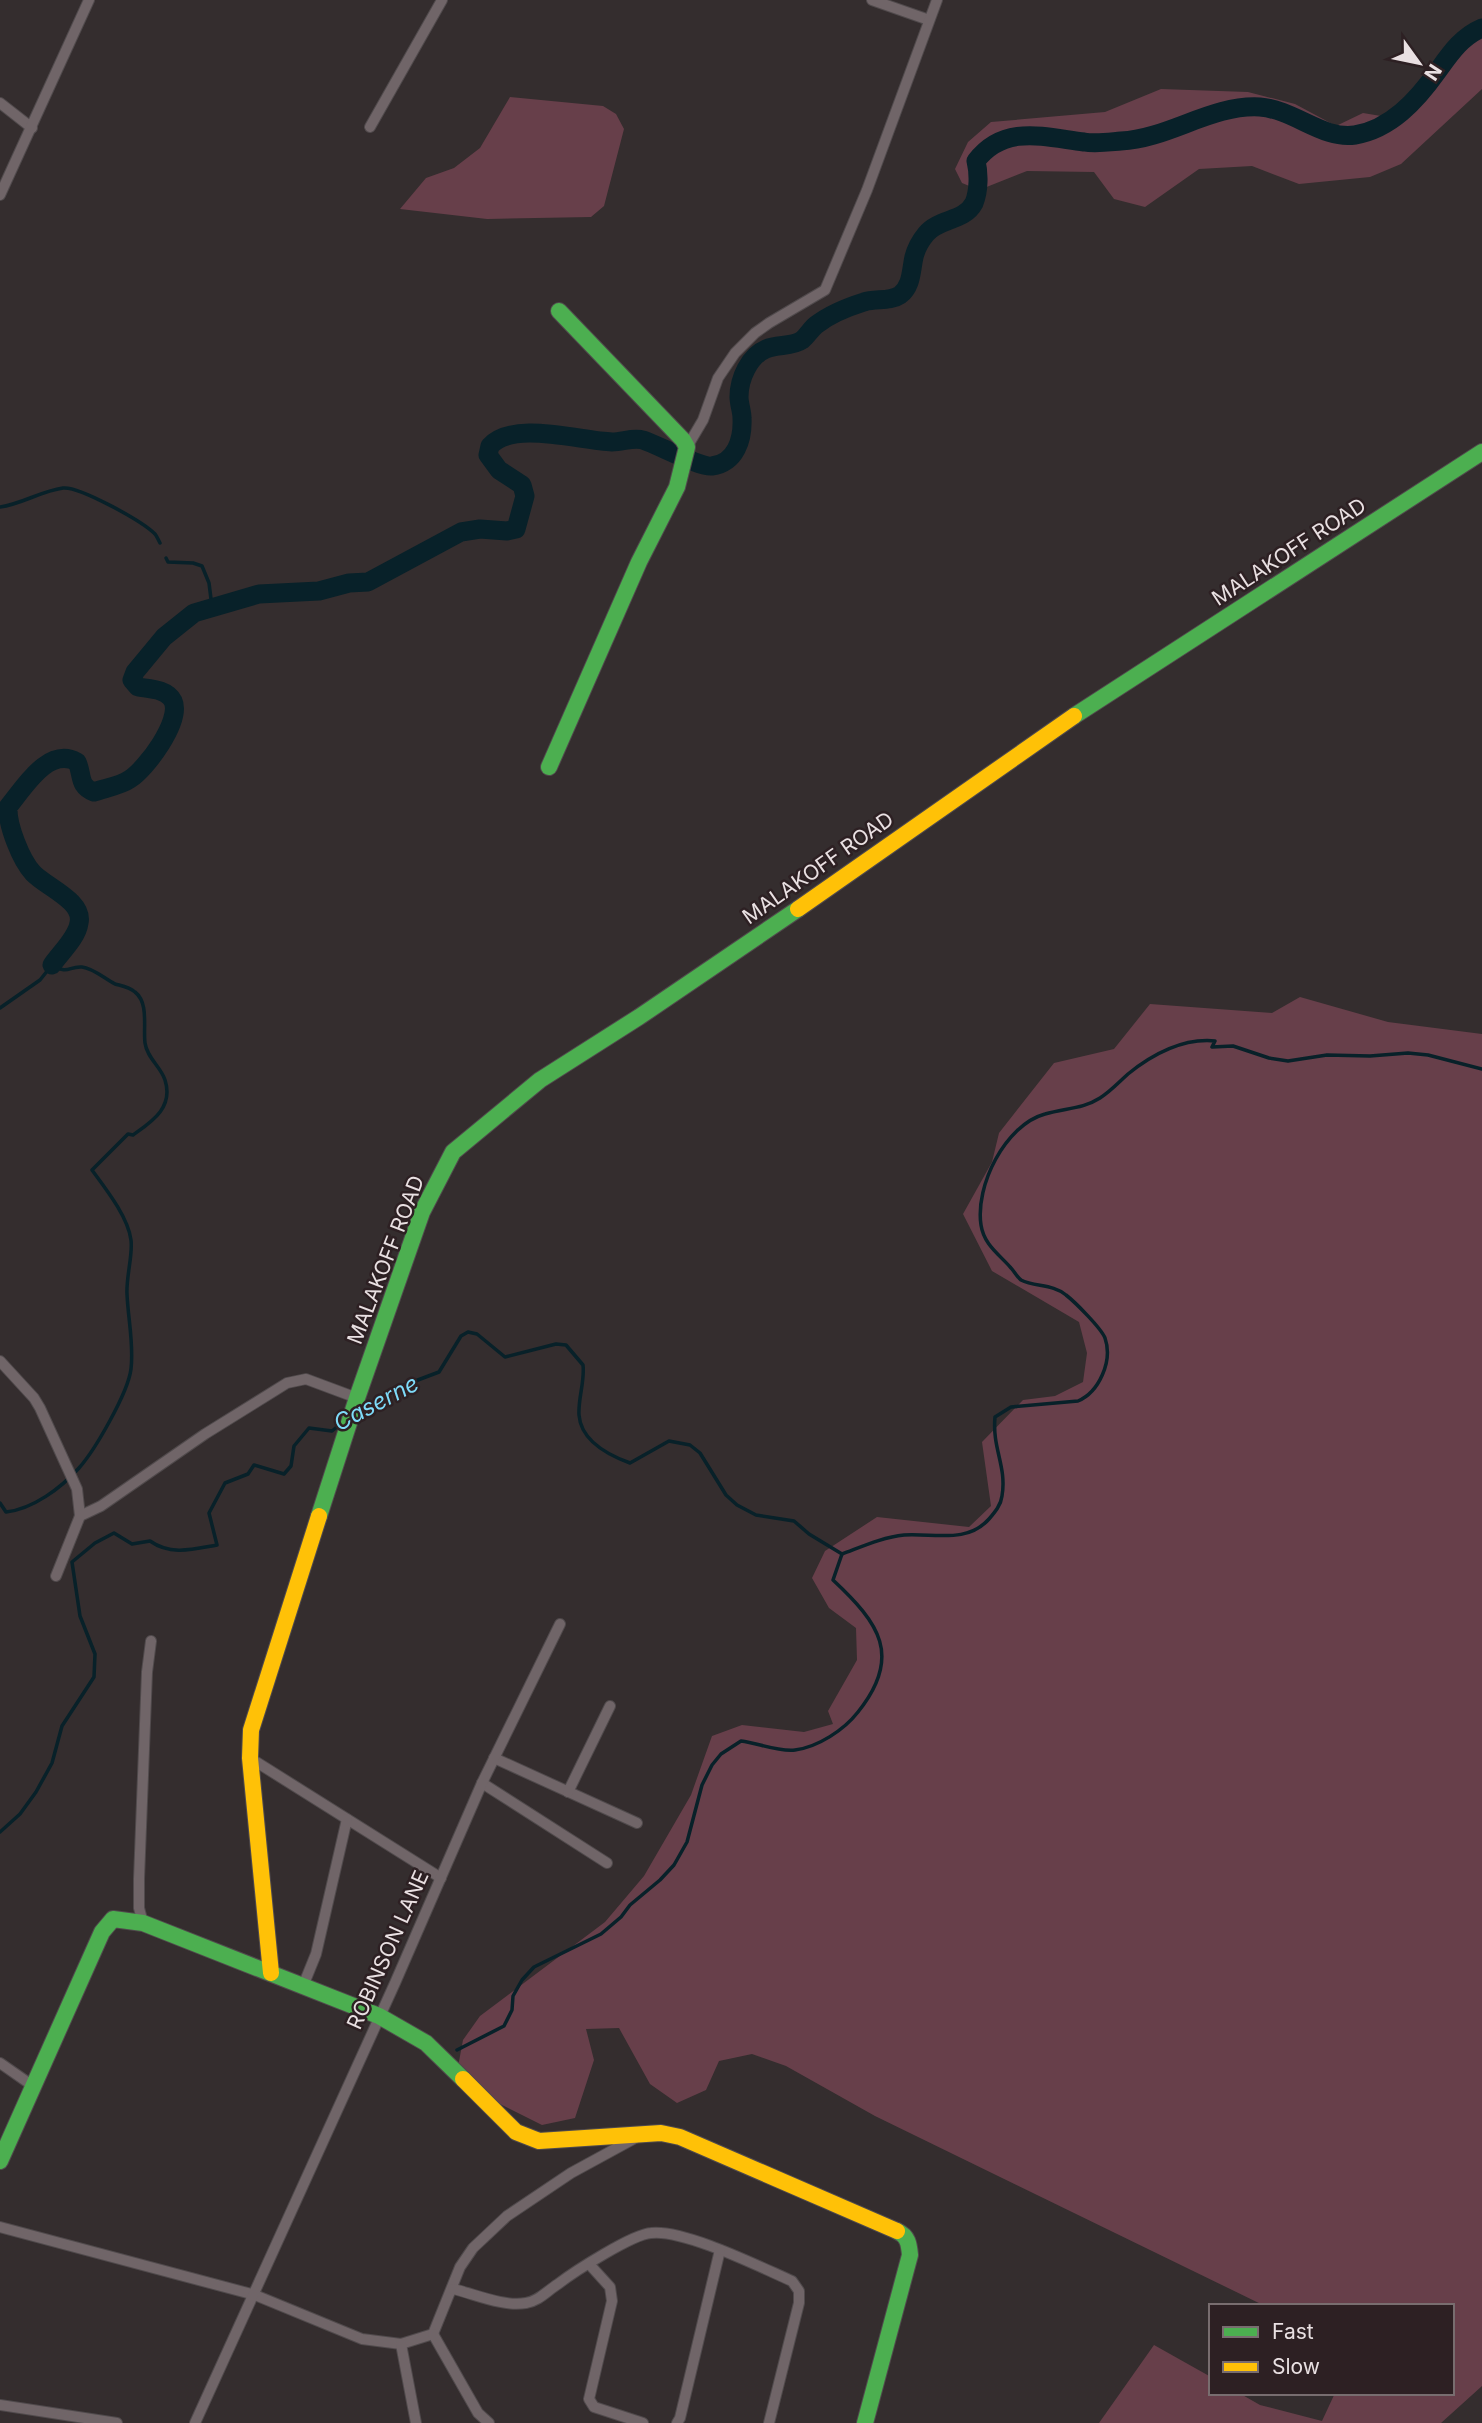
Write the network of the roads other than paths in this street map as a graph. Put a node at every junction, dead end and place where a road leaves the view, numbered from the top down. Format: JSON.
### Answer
{"nodes":[{"id":1,"x":89,"y":0,"type":"edge"},
{"id":2,"x":442,"y":0,"type":"edge"},
{"id":3,"x":872,"y":0,"type":"edge"},
{"id":4,"x":937,"y":0,"type":"edge"},
{"id":5,"x":929,"y":20,"type":"junction"},
{"id":6,"x":0,"y":103,"type":"edge"},
{"id":7,"x":370,"y":127,"type":"dead end"},
{"id":8,"x":32,"y":128,"type":"junction"},
{"id":9,"x":0,"y":195,"type":"edge"},
{"id":10,"x":559,"y":311,"type":"dead end"},
{"id":11,"x":687,"y":447,"type":"junction"},
{"id":12,"x":1482,"y":452,"type":"edge"},
{"id":13,"x":549,"y":767,"type":"dead end"},
{"id":14,"x":0,"y":1360,"type":"edge"},
{"id":15,"x":355,"y":1403,"type":"junction"},
{"id":16,"x":80,"y":1516,"type":"junction"},
{"id":17,"x":55,"y":1576,"type":"dead end"},
{"id":18,"x":560,"y":1624,"type":"dead end"},
{"id":19,"x":151,"y":1641,"type":"dead end"},
{"id":20,"x":610,"y":1706,"type":"dead end"},
{"id":21,"x":250,"y":1758,"type":"junction"},
{"id":22,"x":494,"y":1758,"type":"junction"},
{"id":23,"x":482,"y":1783,"type":"junction"},
{"id":24,"x":568,"y":1793,"type":"junction"},
{"id":25,"x":347,"y":1819,"type":"junction"},
{"id":26,"x":637,"y":1823,"type":"dead end"},
{"id":27,"x":607,"y":1863,"type":"dead end"},
{"id":28,"x":441,"y":1878,"type":"junction"},
{"id":29,"x":143,"y":1923,"type":"junction"},
{"id":30,"x":271,"y":1973,"type":"junction"},
{"id":31,"x":303,"y":1986,"type":"junction"},
{"id":32,"x":379,"y":2016,"type":"junction"},
{"id":33,"x":0,"y":2063,"type":"edge"},
{"id":34,"x":33,"y":2086,"type":"junction"},
{"id":35,"x":641,"y":2135,"type":"junction"},
{"id":36,"x":0,"y":2161,"type":"edge"},
{"id":37,"x":0,"y":2227,"type":"edge"},
{"id":38,"x":720,"y":2250,"type":"junction"},
{"id":39,"x":590,"y":2264,"type":"junction"},
{"id":40,"x":453,"y":2289,"type":"junction"},
{"id":41,"x":255,"y":2295,"type":"junction"},
{"id":42,"x":432,"y":2334,"type":"junction"},
{"id":43,"x":401,"y":2344,"type":"junction"},
{"id":44,"x":0,"y":2404,"type":"edge"},
{"id":45,"x":117,"y":2423,"type":"edge"},
{"id":46,"x":195,"y":2423,"type":"edge"},
{"id":47,"x":416,"y":2423,"type":"edge"},
{"id":48,"x":489,"y":2423,"type":"edge"},
{"id":49,"x":643,"y":2423,"type":"edge"},
{"id":50,"x":677,"y":2423,"type":"edge"},
{"id":51,"x":769,"y":2423,"type":"edge"},
{"id":52,"x":865,"y":2423,"type":"edge"}],
"edges":[{"from":1,"to":8,"type":"street"},
{"from":2,"to":7,"type":"street"},
{"from":3,"to":5,"type":"street"},
{"from":4,"to":5,"type":"street"},
{"from":5,"to":11,"type":"street"},
{"from":6,"to":8,"type":"street"},
{"from":8,"to":9,"type":"street"},
{"from":10,"to":11,"type":"street"},
{"from":11,"to":13,"type":"street"},
{"from":12,"to":15,"type":"street","name":"MALAKOFF ROAD"},
{"from":14,"to":16,"type":"street"},
{"from":15,"to":16,"type":"street"},
{"from":15,"to":21,"type":"street","name":"MALAKOFF ROAD"},
{"from":16,"to":17,"type":"street"},
{"from":18,"to":22,"type":"street","name":"ROBINSON LANE"},
{"from":19,"to":29,"type":"street"},
{"from":20,"to":24,"type":"street"},
{"from":21,"to":25,"type":"street"},
{"from":21,"to":30,"type":"street","name":"MALAKOFF ROAD"},
{"from":22,"to":23,"type":"street","name":"ROBINSON LANE"},
{"from":22,"to":24,"type":"street"},
{"from":23,"to":27,"type":"street"},
{"from":23,"to":28,"type":"street","name":"ROBINSON LANE"},
{"from":24,"to":26,"type":"street"},
{"from":25,"to":28,"type":"street"},
{"from":25,"to":31,"type":"street"},
{"from":28,"to":32,"type":"street","name":"ROBINSON LANE"},
{"from":29,"to":30,"type":"street"},
{"from":29,"to":34,"type":"street"},
{"from":30,"to":31,"type":"street"},
{"from":31,"to":32,"type":"street"},
{"from":32,"to":35,"type":"street"},
{"from":32,"to":41,"type":"street","name":"ROBINSON LANE"},
{"from":33,"to":34,"type":"street"},
{"from":34,"to":36,"type":"street"},
{"from":35,"to":40,"type":"street"},
{"from":35,"to":52,"type":"street"},
{"from":37,"to":41,"type":"street"},
{"from":38,"to":39,"type":"street"},
{"from":38,"to":50,"type":"street"},
{"from":38,"to":51,"type":"street"},
{"from":39,"to":40,"type":"street"},
{"from":39,"to":49,"type":"street"},
{"from":40,"to":42,"type":"street"},
{"from":41,"to":43,"type":"street"},
{"from":41,"to":46,"type":"street","name":"ROBINSON LANE"},
{"from":42,"to":43,"type":"street"},
{"from":42,"to":48,"type":"street"},
{"from":43,"to":47,"type":"street"},
{"from":44,"to":45,"type":"street"}]}
